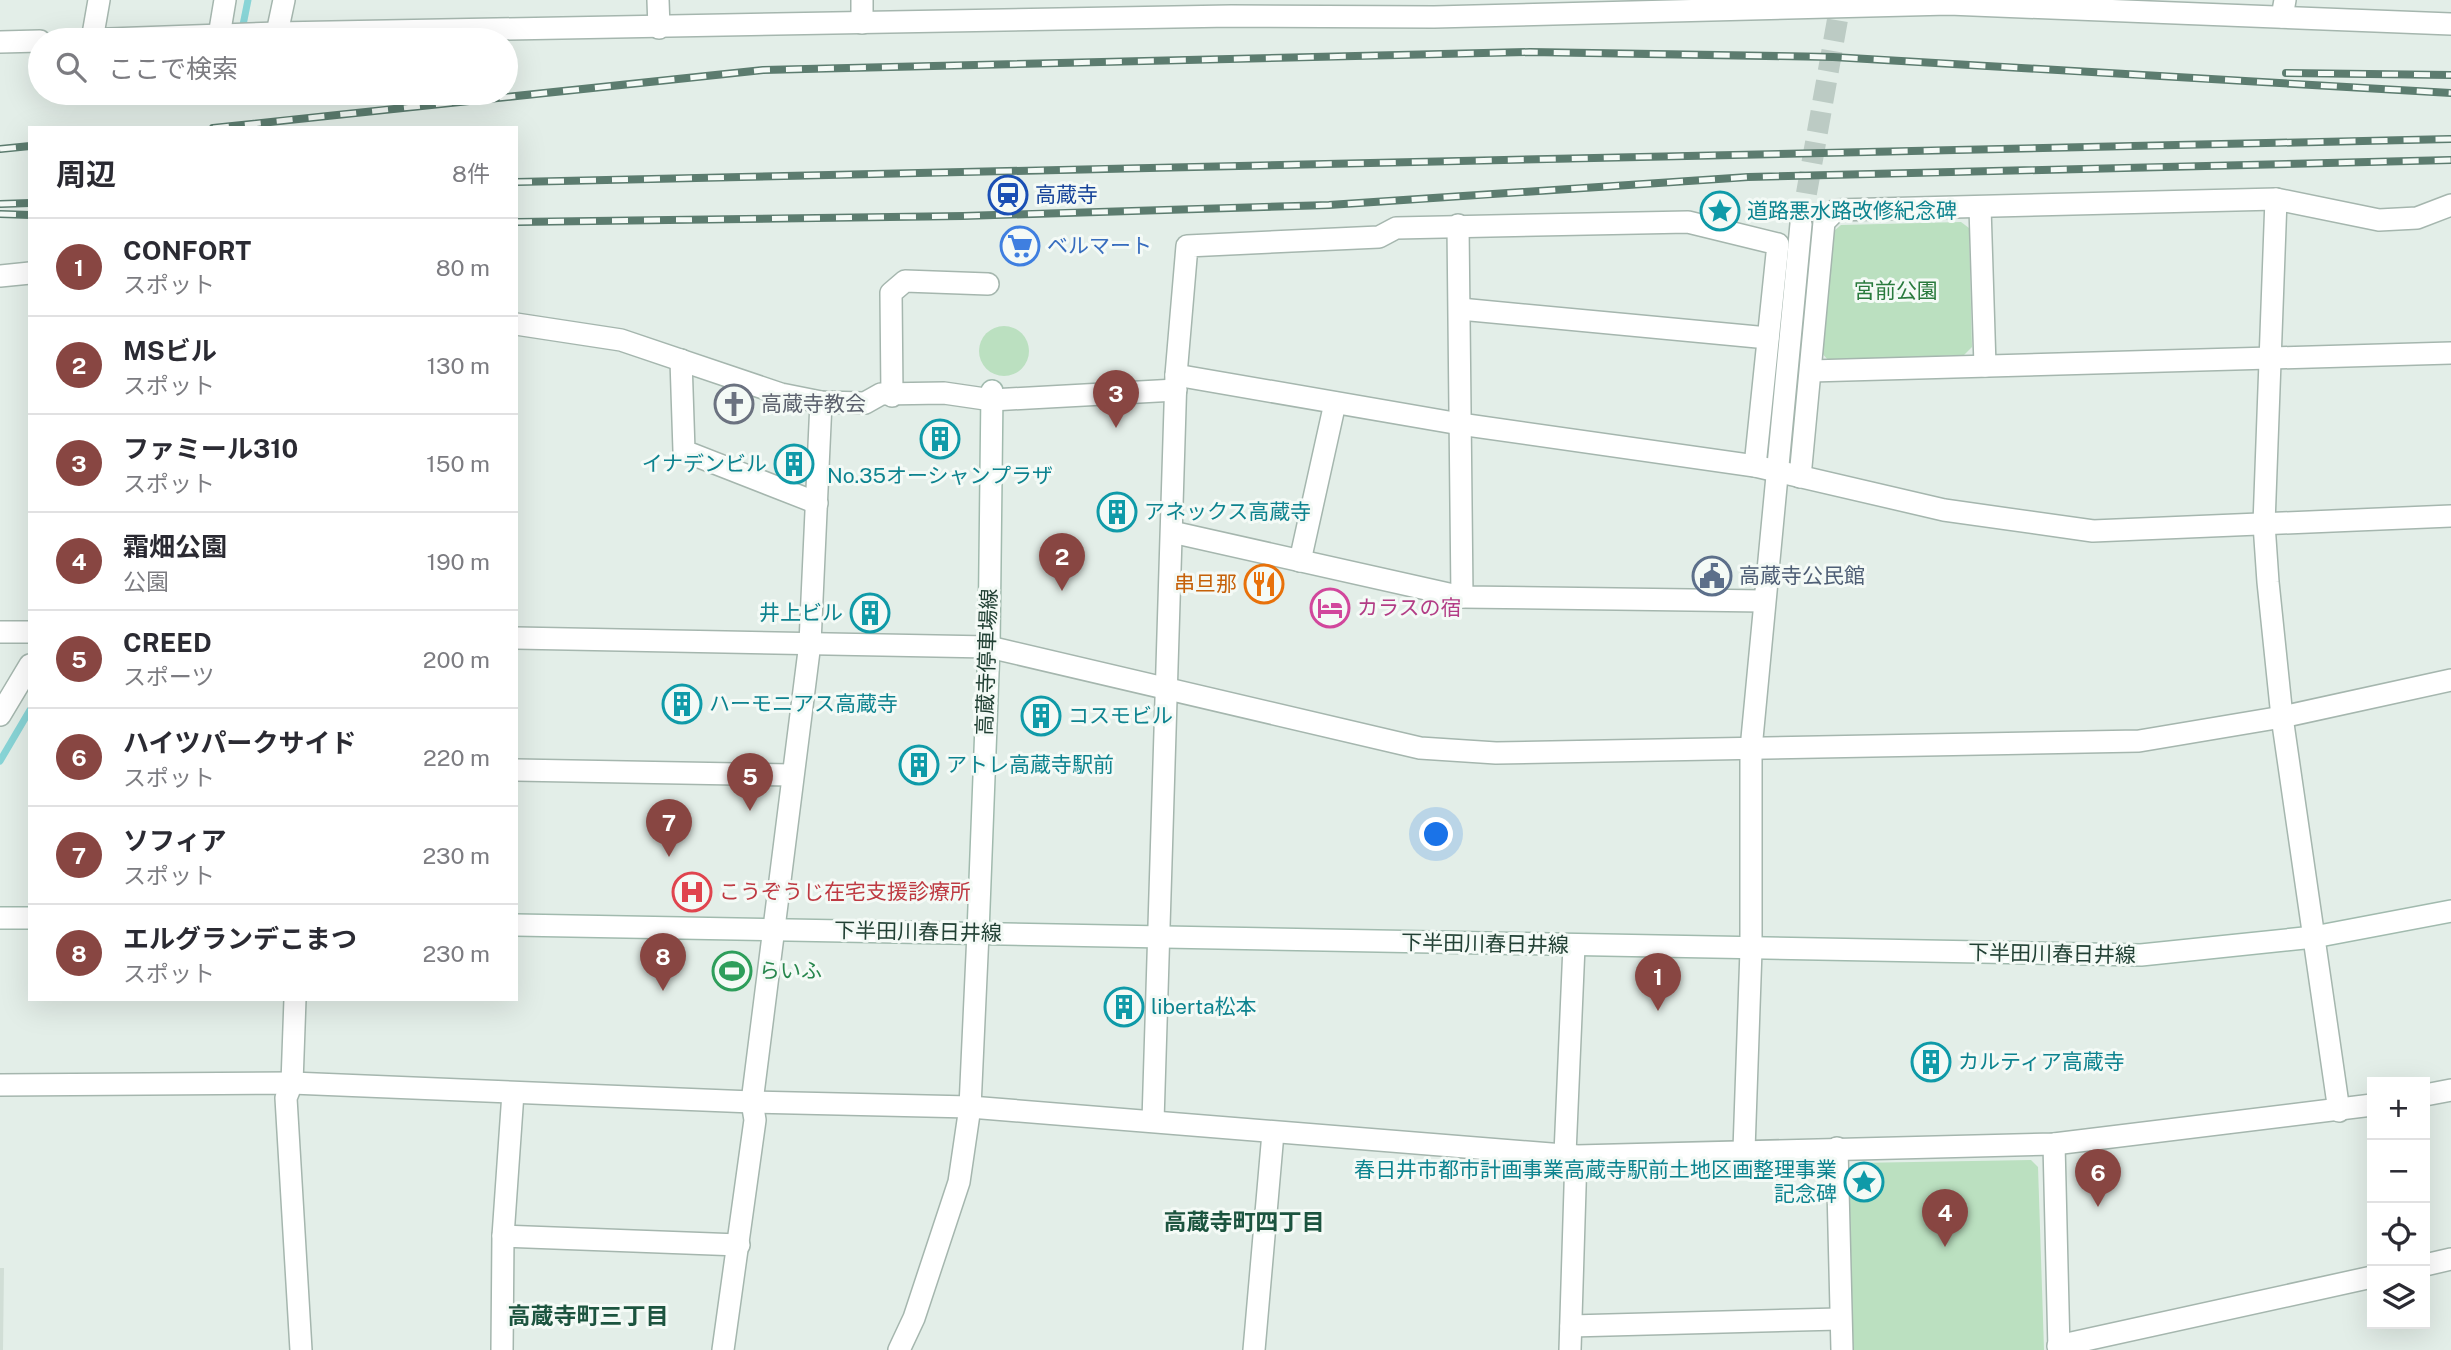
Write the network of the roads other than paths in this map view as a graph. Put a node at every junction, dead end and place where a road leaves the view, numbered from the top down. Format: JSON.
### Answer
{"nodes":[{"id":1,"x":99,"y":0,"type":"edge"},
{"id":2,"x":225,"y":0,"type":"edge"},
{"id":3,"x":284,"y":0,"type":"edge"},
{"id":4,"x":658,"y":0,"type":"edge"},
{"id":5,"x":862,"y":0,"type":"edge"},
{"id":6,"x":1949,"y":2,"type":"edge"},
{"id":7,"x":1815,"y":4,"type":"edge"},
{"id":8,"x":1231,"y":8,"type":"edge"},
{"id":9,"x":1433,"y":8,"type":"edge"},
{"id":10,"x":2284,"y":8,"type":"edge"},
{"id":11,"x":862,"y":23,"type":"junction"},
{"id":12,"x":2451,"y":24,"type":"edge"},
{"id":13,"x":94,"y":28,"type":"edge"},
{"id":14,"x":223,"y":28,"type":"edge"},
{"id":15,"x":278,"y":28,"type":"edge"},
{"id":16,"x":659,"y":28,"type":"junction"},
{"id":17,"x":518,"y":30,"type":"edge"},
{"id":18,"x":0,"y":41,"type":"edge"},
{"id":19,"x":28,"y":41,"type":"edge"},
{"id":20,"x":2276,"y":200,"type":"junction"},
{"id":21,"x":2451,"y":205,"type":"edge"},
{"id":22,"x":1980,"y":207,"type":"junction"},
{"id":23,"x":1801,"y":224,"type":"tunnel mouth"},
{"id":24,"x":1458,"y":225,"type":"junction"},
{"id":25,"x":28,"y":273,"type":"edge"},
{"id":26,"x":0,"y":276,"type":"edge"},
{"id":27,"x":988,"y":284,"type":"dead end"},
{"id":28,"x":1460,"y":309,"type":"junction"},
{"id":29,"x":518,"y":324,"type":"edge"},
{"id":30,"x":1768,"y":338,"type":"junction"},
{"id":31,"x":2451,"y":353,"type":"edge"},
{"id":32,"x":2272,"y":358,"type":"junction"},
{"id":33,"x":681,"y":360,"type":"junction"},
{"id":34,"x":1985,"y":366,"type":"junction"},
{"id":35,"x":1811,"y":371,"type":"junction"},
{"id":36,"x":1176,"y":382,"type":"junction"},
{"id":37,"x":992,"y":395,"type":"junction"},
{"id":38,"x":892,"y":396,"type":"junction"},
{"id":39,"x":821,"y":402,"type":"junction"},
{"id":40,"x":1335,"y":403,"type":"junction"},
{"id":41,"x":1460,"y":424,"type":"junction"},
{"id":42,"x":1765,"y":468,"type":"junction"},
{"id":43,"x":1800,"y":477,"type":"junction"},
{"id":44,"x":817,"y":503,"type":"junction"},
{"id":45,"x":2451,"y":516,"type":"edge"},
{"id":46,"x":2264,"y":524,"type":"junction"},
{"id":47,"x":1172,"y":532,"type":"junction"},
{"id":48,"x":1300,"y":561,"type":"junction"},
{"id":49,"x":1462,"y":597,"type":"junction"},
{"id":50,"x":1765,"y":601,"type":"junction"},
{"id":51,"x":0,"y":632,"type":"edge"},
{"id":52,"x":28,"y":632,"type":"edge"},
{"id":53,"x":518,"y":638,"type":"edge"},
{"id":54,"x":810,"y":643,"type":"junction"},
{"id":55,"x":989,"y":647,"type":"junction"},
{"id":56,"x":28,"y":668,"type":"edge"},
{"id":57,"x":2451,"y":680,"type":"edge"},
{"id":58,"x":1165,"y":690,"type":"junction"},
{"id":59,"x":0,"y":715,"type":"edge"},
{"id":60,"x":2282,"y":717,"type":"junction"},
{"id":61,"x":1751,"y":749,"type":"junction"},
{"id":62,"x":518,"y":770,"type":"edge"},
{"id":63,"x":792,"y":775,"type":"junction"},
{"id":64,"x":2451,"y":911,"type":"edge"},
{"id":65,"x":0,"y":918,"type":"edge"},
{"id":66,"x":28,"y":918,"type":"edge"},
{"id":67,"x":518,"y":925,"type":"edge"},
{"id":68,"x":774,"y":930,"type":"junction"},
{"id":69,"x":978,"y":933,"type":"junction"},
{"id":70,"x":1158,"y":937,"type":"junction"},
{"id":71,"x":2314,"y":937,"type":"junction"},
{"id":72,"x":1574,"y":946,"type":"junction"},
{"id":73,"x":1751,"y":950,"type":"junction"},
{"id":74,"x":295,"y":1001,"type":"edge"},
{"id":75,"x":292,"y":1083,"type":"junction"},
{"id":76,"x":0,"y":1085,"type":"edge"},
{"id":77,"x":2451,"y":1090,"type":"edge"},
{"id":78,"x":513,"y":1093,"type":"junction"},
{"id":79,"x":2430,"y":1094,"type":"edge"},
{"id":80,"x":752,"y":1102,"type":"junction"},
{"id":81,"x":2367,"y":1106,"type":"edge"},
{"id":82,"x":970,"y":1107,"type":"junction"},
{"id":83,"x":2339,"y":1111,"type":"junction"},
{"id":84,"x":1153,"y":1121,"type":"junction"},
{"id":85,"x":1273,"y":1133,"type":"junction"},
{"id":86,"x":2054,"y":1144,"type":"junction"},
{"id":87,"x":1837,"y":1148,"type":"junction"},
{"id":88,"x":1744,"y":1150,"type":"junction"},
{"id":89,"x":1570,"y":1155,"type":"junction"},
{"id":90,"x":503,"y":1236,"type":"junction"},
{"id":91,"x":739,"y":1245,"type":"junction"},
{"id":92,"x":2451,"y":1259,"type":"edge"},
{"id":93,"x":2430,"y":1264,"type":"edge"},
{"id":94,"x":2367,"y":1278,"type":"edge"},
{"id":95,"x":1839,"y":1319,"type":"junction"},
{"id":96,"x":1571,"y":1326,"type":"junction"},
{"id":97,"x":2058,"y":1348,"type":"edge"},
{"id":98,"x":301,"y":1350,"type":"edge"},
{"id":99,"x":502,"y":1350,"type":"edge"},
{"id":100,"x":723,"y":1350,"type":"edge"},
{"id":101,"x":899,"y":1350,"type":"edge"},
{"id":102,"x":1254,"y":1350,"type":"edge"},
{"id":103,"x":1570,"y":1350,"type":"edge"},
{"id":104,"x":1842,"y":1350,"type":"edge"}],
"edges":[{"from":1,"to":13,"type":"street"},
{"from":2,"to":14,"type":"street"},
{"from":3,"to":15,"type":"street"},
{"from":4,"to":16,"type":"street"},
{"from":5,"to":11,"type":"street"},
{"from":6,"to":7,"type":"street"},
{"from":6,"to":10,"type":"street"},
{"from":7,"to":9,"type":"street"},
{"from":8,"to":9,"type":"street"},
{"from":8,"to":11,"type":"street"},
{"from":10,"to":12,"type":"street"},
{"from":11,"to":16,"type":"street"},
{"from":16,"to":17,"type":"street"},
{"from":18,"to":19,"type":"street"},
{"from":20,"to":21,"type":"street"},
{"from":20,"to":22,"type":"street"},
{"from":20,"to":32,"type":"street"},
{"from":22,"to":34,"type":"street"},
{"from":22,"to":35,"type":"street"},
{"from":23,"to":42,"type":"street"},
{"from":24,"to":28,"type":"street"},
{"from":24,"to":30,"type":"street"},
{"from":24,"to":36,"type":"street"},
{"from":25,"to":26,"type":"street"},
{"from":27,"to":38,"type":"street"},
{"from":28,"to":30,"type":"street"},
{"from":28,"to":41,"type":"street"},
{"from":29,"to":33,"type":"street"},
{"from":30,"to":42,"type":"street"},
{"from":31,"to":32,"type":"street"},
{"from":32,"to":34,"type":"street"},
{"from":32,"to":46,"type":"street"},
{"from":33,"to":39,"type":"street"},
{"from":33,"to":44,"type":"street"},
{"from":34,"to":35,"type":"street"},
{"from":35,"to":43,"type":"street"},
{"from":36,"to":37,"type":"street"},
{"from":36,"to":40,"type":"street"},
{"from":36,"to":47,"type":"street"},
{"from":37,"to":38,"type":"street"},
{"from":37,"to":55,"type":"street","name":"高蔵寺停車場線"},
{"from":38,"to":39,"type":"street"},
{"from":39,"to":44,"type":"street"},
{"from":40,"to":41,"type":"street"},
{"from":40,"to":48,"type":"street"},
{"from":41,"to":42,"type":"street"},
{"from":41,"to":49,"type":"street"},
{"from":42,"to":43,"type":"street"},
{"from":42,"to":50,"type":"street"},
{"from":43,"to":46,"type":"street"},
{"from":44,"to":54,"type":"street"},
{"from":45,"to":46,"type":"street"},
{"from":46,"to":60,"type":"street"},
{"from":47,"to":48,"type":"street"},
{"from":47,"to":58,"type":"street"},
{"from":48,"to":49,"type":"street"},
{"from":49,"to":50,"type":"street"},
{"from":50,"to":61,"type":"street"},
{"from":51,"to":52,"type":"street"},
{"from":53,"to":54,"type":"street"},
{"from":54,"to":55,"type":"street"},
{"from":54,"to":63,"type":"street"},
{"from":55,"to":58,"type":"street"},
{"from":55,"to":69,"type":"street","name":"高蔵寺停車場線"},
{"from":56,"to":59,"type":"street"},
{"from":57,"to":60,"type":"street"},
{"from":58,"to":61,"type":"street"},
{"from":58,"to":70,"type":"street"},
{"from":60,"to":61,"type":"street"},
{"from":60,"to":71,"type":"street"},
{"from":61,"to":73,"type":"street"},
{"from":62,"to":63,"type":"street"},
{"from":63,"to":68,"type":"street"},
{"from":64,"to":71,"type":"street","name":"下半田川春日井線"},
{"from":65,"to":66,"type":"street"},
{"from":67,"to":68,"type":"street","name":"下半田川春日井線"},
{"from":68,"to":69,"type":"street","name":"下半田川春日井線"},
{"from":68,"to":80,"type":"street"},
{"from":69,"to":70,"type":"street","name":"下半田川春日井線"},
{"from":69,"to":82,"type":"street","name":"高蔵寺停車場線"},
{"from":70,"to":72,"type":"street","name":"下半田川春日井線"},
{"from":70,"to":84,"type":"street"},
{"from":71,"to":73,"type":"street","name":"下半田川春日井線"},
{"from":71,"to":83,"type":"street"},
{"from":72,"to":73,"type":"street","name":"下半田川春日井線"},
{"from":72,"to":89,"type":"street"},
{"from":73,"to":88,"type":"street"},
{"from":74,"to":75,"type":"street"},
{"from":75,"to":76,"type":"street"},
{"from":75,"to":78,"type":"street"},
{"from":75,"to":98,"type":"street"},
{"from":77,"to":79,"type":"street"},
{"from":78,"to":80,"type":"street"},
{"from":78,"to":90,"type":"street"},
{"from":80,"to":82,"type":"street"},
{"from":80,"to":91,"type":"street"},
{"from":81,"to":83,"type":"street"},
{"from":82,"to":84,"type":"street"},
{"from":82,"to":101,"type":"street","name":"高蔵寺停車場線"},
{"from":83,"to":86,"type":"street"},
{"from":84,"to":85,"type":"street"},
{"from":85,"to":89,"type":"street"},
{"from":85,"to":102,"type":"street"},
{"from":86,"to":87,"type":"street"},
{"from":86,"to":97,"type":"street"},
{"from":87,"to":88,"type":"street"},
{"from":87,"to":95,"type":"street"},
{"from":88,"to":89,"type":"street"},
{"from":89,"to":96,"type":"street"},
{"from":90,"to":91,"type":"street"},
{"from":90,"to":99,"type":"street"},
{"from":91,"to":100,"type":"street"},
{"from":92,"to":93,"type":"street"},
{"from":94,"to":97,"type":"street"},
{"from":95,"to":96,"type":"street"},
{"from":95,"to":104,"type":"street"},
{"from":96,"to":103,"type":"street"}]}
